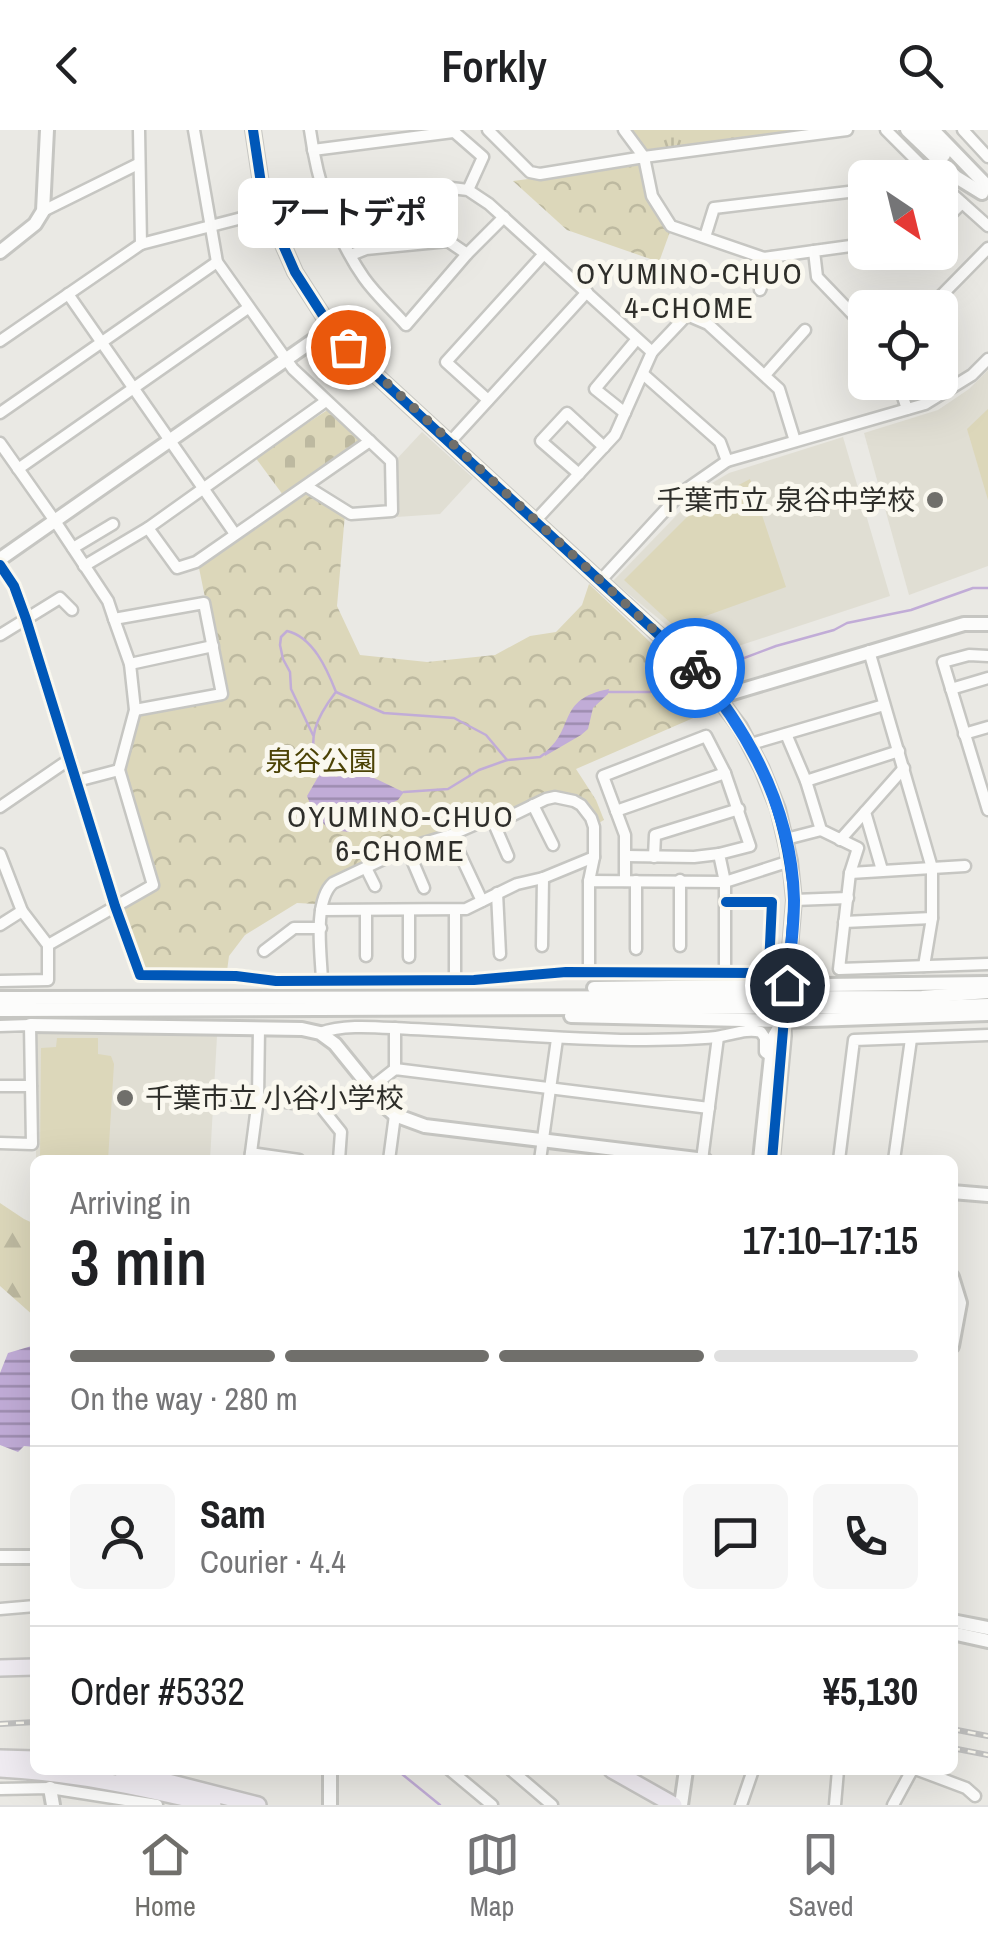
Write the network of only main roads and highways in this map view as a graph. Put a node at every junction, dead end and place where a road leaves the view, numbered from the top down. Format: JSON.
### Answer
{"nodes":[{"id":1,"x":30,"y":1667,"type":"edge"},
{"id":2,"x":0,"y":1668,"type":"edge"},
{"id":3,"x":0,"y":1758,"type":"edge"},
{"id":4,"x":30,"y":1759,"type":"edge"},
{"id":5,"x":0,"y":1769,"type":"edge"},
{"id":6,"x":30,"y":1771,"type":"edge"},
{"id":7,"x":77,"y":1775,"type":"edge"},
{"id":8,"x":140,"y":1775,"type":"edge"},
{"id":9,"x":621,"y":1775,"type":"edge"},
{"id":10,"x":213,"y":1805,"type":"edge"},
{"id":11,"x":258,"y":1805,"type":"edge"},
{"id":12,"x":674,"y":1805,"type":"edge"}],
"edges":[{"from":1,"to":2,"type":"main road"},
{"from":3,"to":4,"type":"main road"},
{"from":5,"to":6,"type":"main road"},
{"from":7,"to":10,"type":"main road"},
{"from":8,"to":11,"type":"main road"},
{"from":9,"to":12,"type":"main road"}]}
